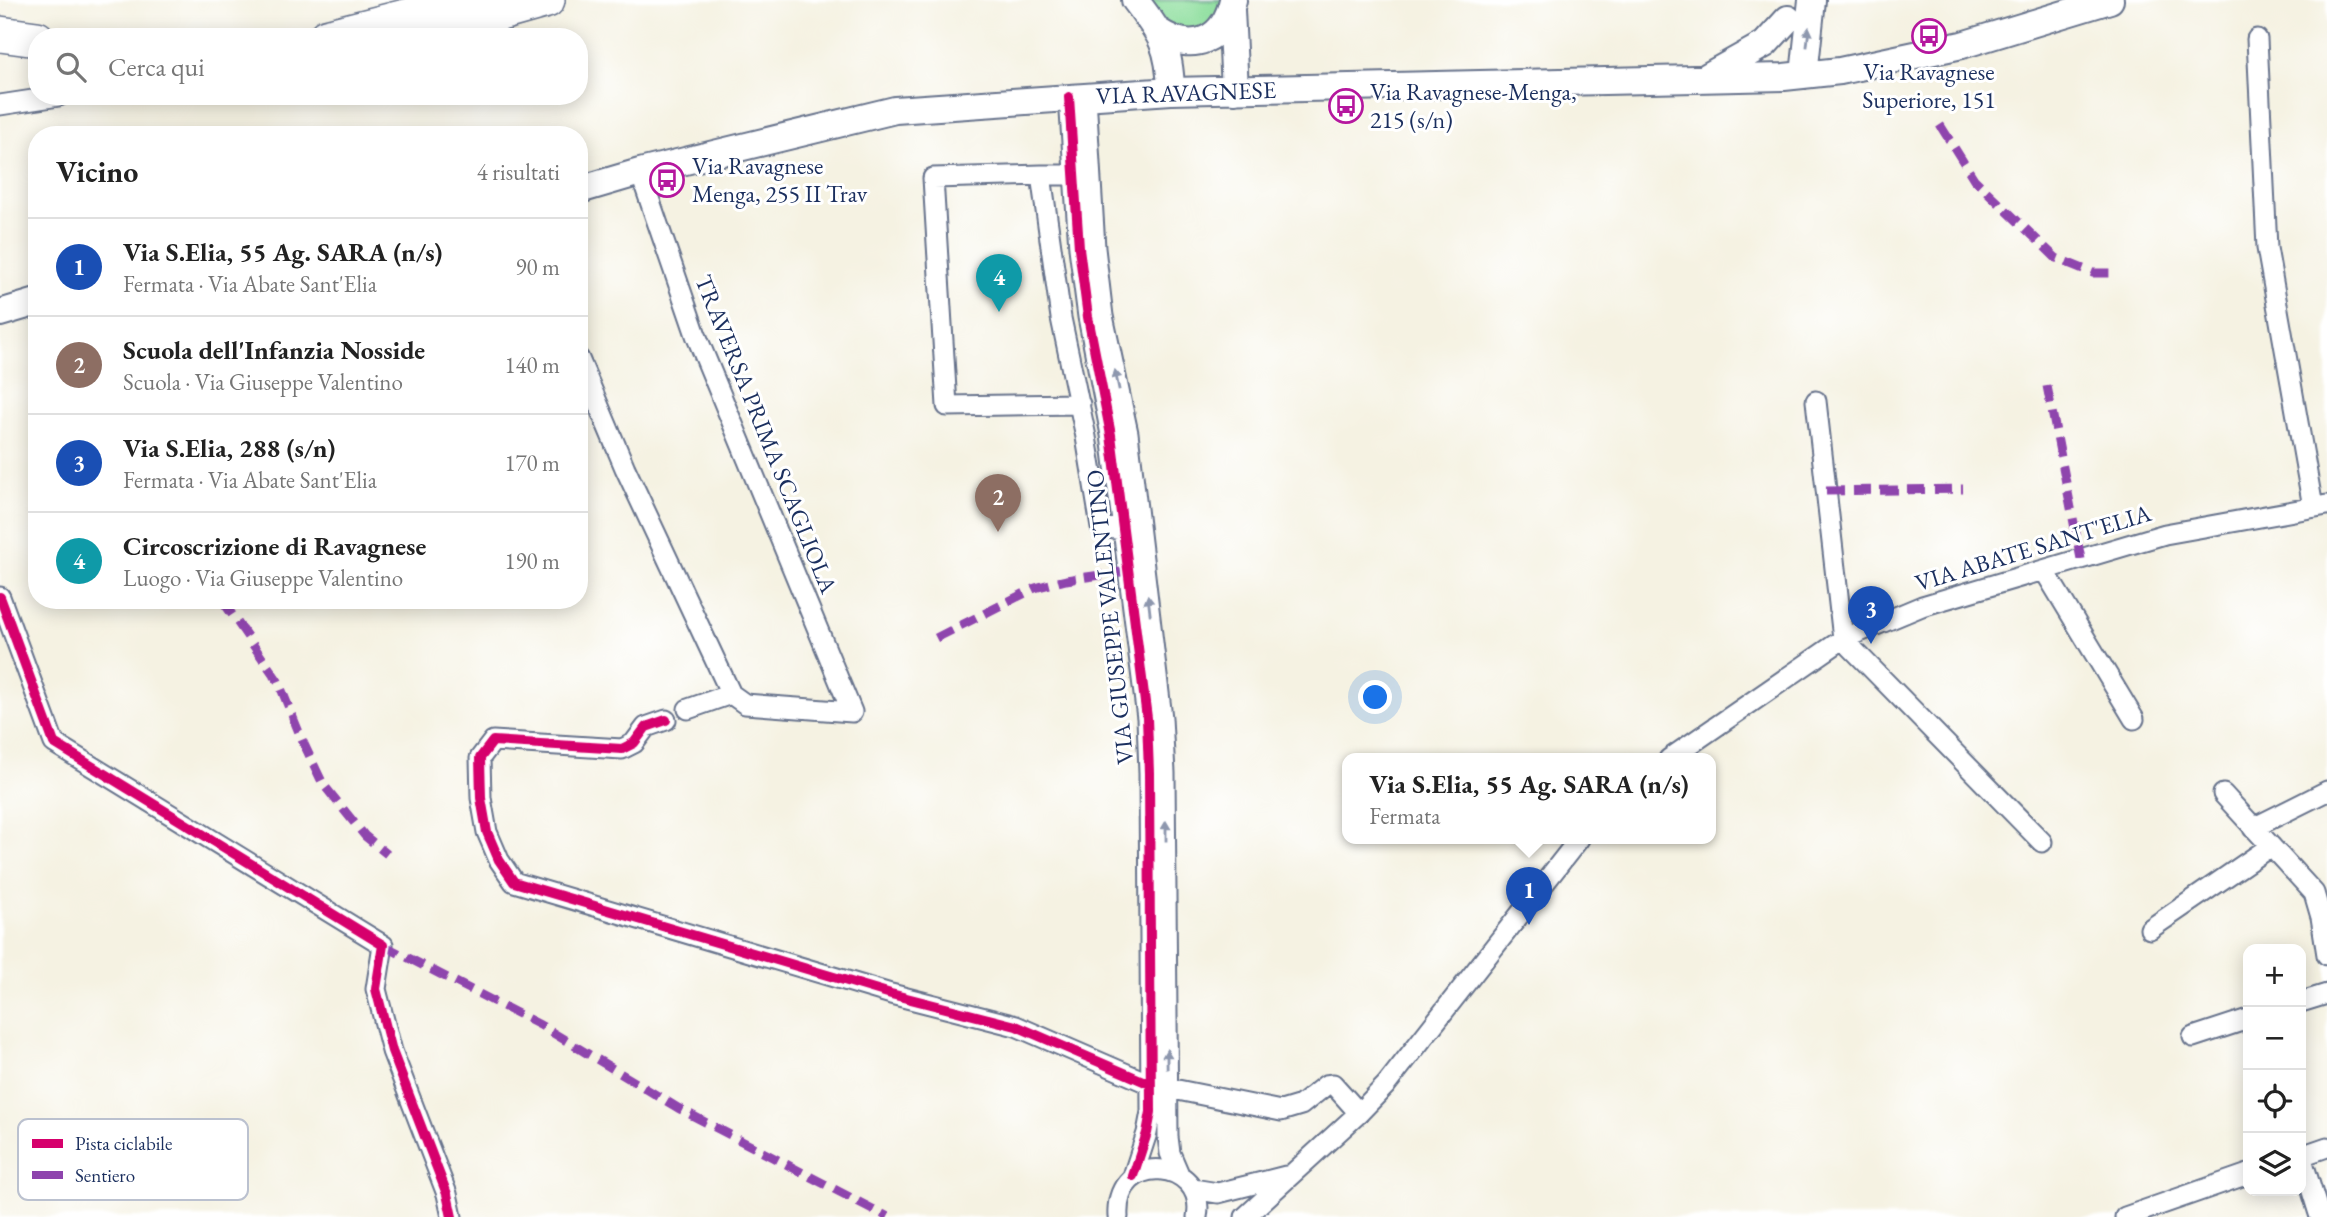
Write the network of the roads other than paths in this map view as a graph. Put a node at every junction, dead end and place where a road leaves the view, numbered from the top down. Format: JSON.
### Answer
{"nodes":[{"id":1,"x":473,"y":0,"type":"edge"},
{"id":2,"x":547,"y":0,"type":"edge"},
{"id":3,"x":1135,"y":0,"type":"edge"},
{"id":4,"x":1812,"y":0,"type":"edge"},
{"id":5,"x":2110,"y":0,"type":"edge"},
{"id":6,"x":1232,"y":5,"type":"edge"},
{"id":7,"x":1794,"y":10,"type":"edge"},
{"id":8,"x":362,"y":28,"type":"edge"},
{"id":9,"x":446,"y":28,"type":"edge"},
{"id":10,"x":1158,"y":31,"type":"junction"},
{"id":11,"x":0,"y":34,"type":"edge"},
{"id":12,"x":28,"y":38,"type":"edge"},
{"id":13,"x":2257,"y":39,"type":"dead end"},
{"id":14,"x":0,"y":47,"type":"edge"},
{"id":15,"x":28,"y":49,"type":"edge"},
{"id":16,"x":1794,"y":76,"type":"junction"},
{"id":17,"x":1702,"y":79,"type":"junction"},
{"id":18,"x":1234,"y":90,"type":"junction"},
{"id":19,"x":1171,"y":91,"type":"junction"},
{"id":20,"x":1078,"y":96,"type":"junction"},
{"id":21,"x":28,"y":101,"type":"edge"},
{"id":22,"x":0,"y":105,"type":"edge"},
{"id":23,"x":640,"y":172,"type":"junction"},
{"id":24,"x":1041,"y":175,"type":"junction"},
{"id":25,"x":1082,"y":175,"type":"junction"},
{"id":26,"x":588,"y":187,"type":"edge"},
{"id":27,"x":28,"y":305,"type":"edge"},
{"id":28,"x":0,"y":313,"type":"edge"},
{"id":29,"x":588,"y":380,"type":"edge"},
{"id":30,"x":1816,"y":401,"type":"dead end"},
{"id":31,"x":1080,"y":404,"type":"junction"},
{"id":32,"x":2320,"y":506,"type":"edge"},
{"id":33,"x":1123,"y":530,"type":"junction"},
{"id":34,"x":2045,"y":570,"type":"junction"},
{"id":35,"x":0,"y":597,"type":"edge"},
{"id":36,"x":1843,"y":639,"type":"junction"},
{"id":37,"x":731,"y":694,"type":"junction"},
{"id":38,"x":688,"y":709,"type":"dead end"},
{"id":39,"x":2134,"y":719,"type":"dead end"},
{"id":40,"x":666,"y":720,"type":"dead end"},
{"id":41,"x":1156,"y":749,"type":"junction"},
{"id":42,"x":1678,"y":753,"type":"edge"},
{"id":43,"x":2327,"y":791,"type":"edge"},
{"id":44,"x":2223,"y":794,"type":"dead end"},
{"id":45,"x":2253,"y":828,"type":"junction"},
{"id":46,"x":2042,"y":842,"type":"dead end"},
{"id":47,"x":1575,"y":844,"type":"edge"},
{"id":48,"x":2271,"y":846,"type":"junction"},
{"id":49,"x":2150,"y":929,"type":"dead end"},
{"id":50,"x":2327,"y":955,"type":"edge"},
{"id":51,"x":2327,"y":993,"type":"edge"},
{"id":52,"x":2306,"y":1000,"type":"edge"},
{"id":53,"x":2243,"y":1021,"type":"edge"},
{"id":54,"x":2193,"y":1037,"type":"dead end"},
{"id":55,"x":1159,"y":1086,"type":"junction"},
{"id":56,"x":1359,"y":1113,"type":"junction"},
{"id":57,"x":2327,"y":1147,"type":"edge"},
{"id":58,"x":1179,"y":1174,"type":"junction"},
{"id":59,"x":1290,"y":1175,"type":"junction"},
{"id":60,"x":1133,"y":1176,"type":"junction"},
{"id":61,"x":2243,"y":1176,"type":"edge"},
{"id":62,"x":1193,"y":1189,"type":"junction"},
{"id":63,"x":1218,"y":1194,"type":"junction"},
{"id":64,"x":1197,"y":1215,"type":"edge"},
{"id":65,"x":452,"y":1217,"type":"edge"},
{"id":66,"x":1118,"y":1217,"type":"edge"},
{"id":67,"x":1245,"y":1217,"type":"edge"},
{"id":68,"x":2125,"y":1217,"type":"edge"},
{"id":69,"x":2320,"y":1217,"type":"edge"}],
"edges":[{"from":1,"to":8,"type":"highway"},
{"from":2,"to":9,"type":"highway"},
{"from":3,"to":10,"type":"main road"},
{"from":16,"to":4,"type":"main road","one_way":true},
{"from":5,"to":16,"type":"main road","name":"VIA RAVAGNESE"},
{"from":6,"to":10,"type":"main road"},
{"from":6,"to":18,"type":"main road"},
{"from":7,"to":16,"type":"main road"},
{"from":7,"to":17,"type":"main road"},
{"from":10,"to":19,"type":"main road"},
{"from":11,"to":12,"type":"highway"},
{"from":13,"to":32,"type":"street"},
{"from":14,"to":15,"type":"highway"},
{"from":16,"to":17,"type":"main road","name":"VIA RAVAGNESE"},
{"from":17,"to":18,"type":"main road","name":"VIA RAVAGNESE"},
{"from":18,"to":19,"type":"main road","name":"VIA RAVAGNESE"},
{"from":19,"to":20,"type":"main road","name":"VIA RAVAGNESE"},
{"from":20,"to":23,"type":"main road","name":"VIA RAVAGNESE"},
{"from":20,"to":25,"type":"street","name":"VIA GIUSEPPE VALENTINO"},
{"from":21,"to":22,"type":"street"},
{"from":23,"to":26,"type":"main road","name":"VIA RAVAGNESE"},
{"from":23,"to":37,"type":"street","name":"TRAVERSA PRIMA SCAGLIOLA"},
{"from":24,"to":25,"type":"street"},
{"from":24,"to":31,"type":"street"},
{"from":24,"to":31,"type":"street"},
{"from":25,"to":33,"type":"street","name":"VIA GIUSEPPE VALENTINO"},
{"from":41,"to":25,"type":"street","name":"VIA GIUSEPPE VALENTINO","one_way":true},
{"from":27,"to":28,"type":"main road"},
{"from":29,"to":37,"type":"street"},
{"from":30,"to":36,"type":"street"},
{"from":31,"to":33,"type":"street"},
{"from":32,"to":34,"type":"street","name":"VIA ABATE SANT'ELIA"},
{"from":33,"to":41,"type":"street","name":"VIA GIUSEPPE VALENTINO"},
{"from":34,"to":36,"type":"street","name":"VIA ABATE SANT'ELIA"},
{"from":34,"to":39,"type":"street"},
{"from":35,"to":65,"type":"street"},
{"from":36,"to":42,"type":"street","name":"VIA ABATE SANT'ELIA"},
{"from":36,"to":46,"type":"street"},
{"from":37,"to":38,"type":"street"},
{"from":40,"to":55,"type":"street"},
{"from":41,"to":55,"type":"street","name":"VIA GIUSEPPE VALENTINO"},
{"from":43,"to":45,"type":"street"},
{"from":44,"to":45,"type":"street"},
{"from":45,"to":48,"type":"street"},
{"from":47,"to":56,"type":"street"},
{"from":48,"to":49,"type":"street"},
{"from":48,"to":50,"type":"street"},
{"from":51,"to":52,"type":"street"},
{"from":53,"to":54,"type":"street"},
{"from":55,"to":56,"type":"street"},
{"from":55,"to":58,"type":"street","name":"VIA GIUSEPPE VALENTINO"},
{"from":55,"to":60,"type":"street","name":"VIA GIUSEPPE VALENTINO"},
{"from":56,"to":59,"type":"street"},
{"from":57,"to":69,"type":"street"},
{"from":58,"to":60,"type":"street"},
{"from":58,"to":62,"type":"street"},
{"from":59,"to":63,"type":"street"},
{"from":59,"to":67,"type":"street"},
{"from":60,"to":66,"type":"street","name":"VIA GIUSEPPE VALENTINO"},
{"from":61,"to":68,"type":"street"},
{"from":62,"to":63,"type":"street"},
{"from":62,"to":64,"type":"street"},
{"from":63,"to":64,"type":"street"}]}
